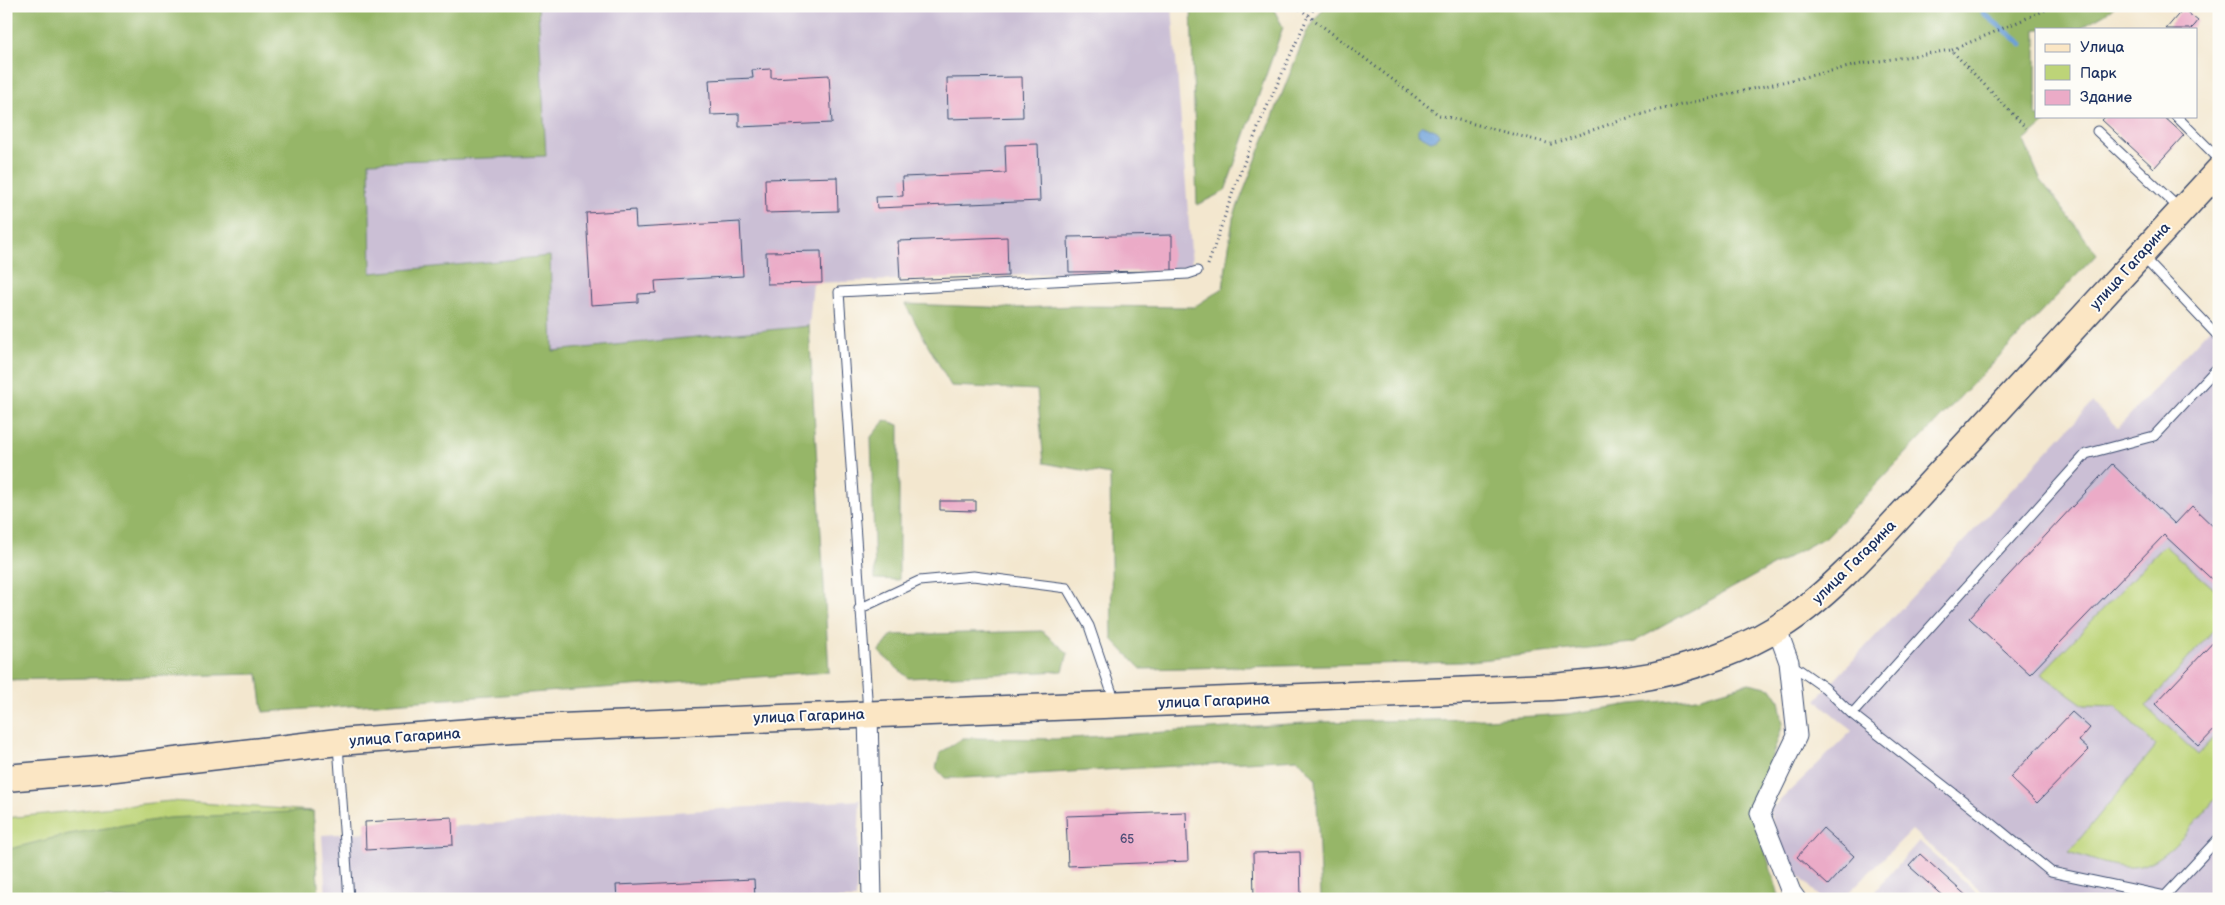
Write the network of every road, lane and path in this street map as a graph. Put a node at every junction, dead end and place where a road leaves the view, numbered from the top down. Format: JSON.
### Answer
{"nodes":[{"id":1,"x":1296,"y":6,"type":"edge"},
{"id":2,"x":1316,"y":6,"type":"edge"},
{"id":3,"x":2055,"y":6,"type":"edge"},
{"id":4,"x":1308,"y":16,"type":"junction"},
{"id":5,"x":1951,"y":50,"type":"junction"},
{"id":6,"x":2178,"y":118,"type":"edge"},
{"id":7,"x":2026,"y":128,"type":"dead end"},
{"id":8,"x":2097,"y":131,"type":"dead end"},
{"id":9,"x":2219,"y":159,"type":"edge"},
{"id":10,"x":2219,"y":170,"type":"edge"},
{"id":11,"x":2181,"y":211,"type":"junction"},
{"id":12,"x":2140,"y":254,"type":"junction"},
{"id":13,"x":1207,"y":267,"type":"dead end"},
{"id":14,"x":1197,"y":271,"type":"dead end"},
{"id":15,"x":2219,"y":337,"type":"edge"},
{"id":16,"x":2219,"y":366,"type":"edge"},
{"id":17,"x":859,"y":609,"type":"junction"},
{"id":18,"x":1777,"y":628,"type":"junction"},
{"id":19,"x":1789,"y":662,"type":"junction"},
{"id":20,"x":1116,"y":704,"type":"junction"},
{"id":21,"x":868,"y":713,"type":"junction"},
{"id":22,"x":1852,"y":714,"type":"junction"},
{"id":23,"x":338,"y":742,"type":"junction"},
{"id":24,"x":6,"y":778,"type":"edge"},
{"id":25,"x":2219,"y":838,"type":"edge"},
{"id":26,"x":349,"y":899,"type":"edge"},
{"id":27,"x":872,"y":899,"type":"edge"},
{"id":28,"x":1796,"y":899,"type":"edge"}],
"edges":[{"from":1,"to":4,"type":"path"},
{"from":2,"to":4,"type":"path"},
{"from":3,"to":5,"type":"path"},
{"from":4,"to":5,"type":"path"},
{"from":4,"to":13,"type":"path"},
{"from":5,"to":7,"type":"path"},
{"from":6,"to":9,"type":"lane"},
{"from":8,"to":11,"type":"lane"},
{"from":10,"to":11,"type":"main road","name":"улица Гагарина"},
{"from":11,"to":12,"type":"main road","name":"улица Гагарина"},
{"from":12,"to":15,"type":"lane"},
{"from":12,"to":18,"type":"main road","name":"улица Гагарина"},
{"from":14,"to":17,"type":"lane"},
{"from":16,"to":22,"type":"lane"},
{"from":17,"to":20,"type":"lane"},
{"from":17,"to":21,"type":"lane"},
{"from":18,"to":19,"type":"street"},
{"from":18,"to":20,"type":"main road","name":"улица Гагарина"},
{"from":19,"to":22,"type":"lane"},
{"from":19,"to":28,"type":"street"},
{"from":20,"to":21,"type":"main road","name":"улица Гагарина"},
{"from":21,"to":23,"type":"main road","name":"улица Гагарина"},
{"from":21,"to":27,"type":"street"},
{"from":22,"to":25,"type":"lane"},
{"from":23,"to":24,"type":"main road","name":"улица Гагарина"},
{"from":23,"to":26,"type":"lane"}]}
